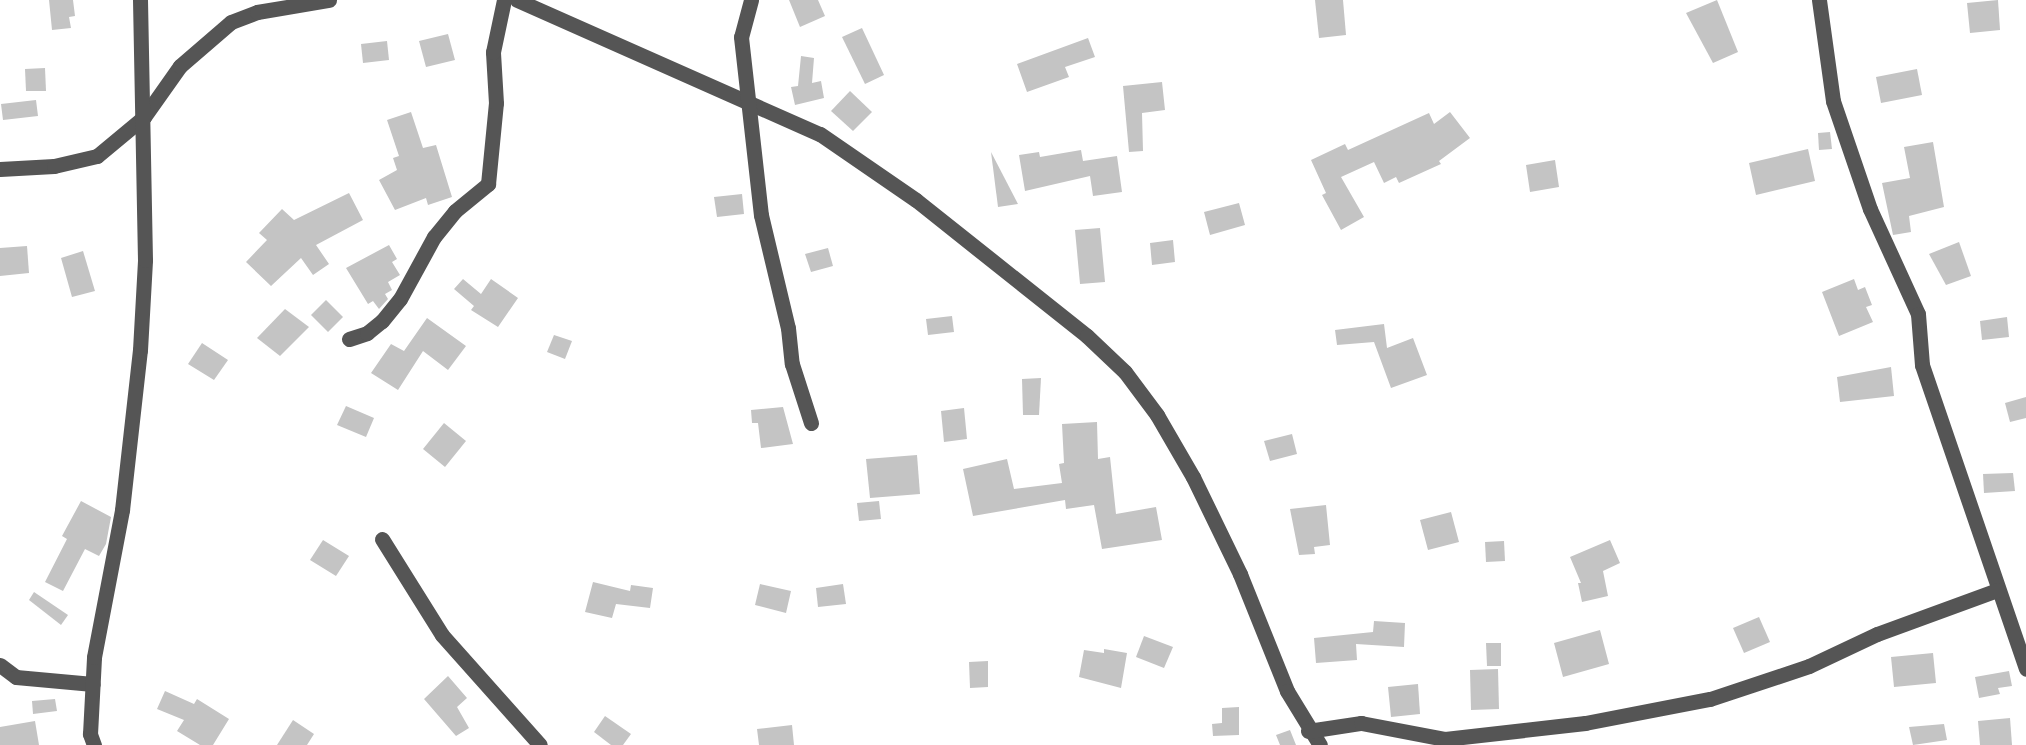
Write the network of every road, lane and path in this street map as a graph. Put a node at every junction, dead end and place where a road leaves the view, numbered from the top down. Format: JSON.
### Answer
{"nodes":[{"id":1,"x":140,"y":0,"type":"edge"},
{"id":2,"x":330,"y":0,"type":"edge"},
{"id":3,"x":504,"y":0,"type":"edge"},
{"id":4,"x":517,"y":0,"type":"edge"},
{"id":5,"x":751,"y":0,"type":"edge"},
{"id":6,"x":1819,"y":0,"type":"edge"},
{"id":7,"x":747,"y":101,"type":"junction"},
{"id":8,"x":144,"y":117,"type":"junction"},
{"id":9,"x":0,"y":169,"type":"edge"},
{"id":10,"x":349,"y":339,"type":"dead end"},
{"id":11,"x":811,"y":423,"type":"dead end"},
{"id":12,"x":382,"y":539,"type":"dead end"},
{"id":13,"x":1996,"y":590,"type":"junction"},
{"id":14,"x":0,"y":665,"type":"edge"},
{"id":15,"x":2026,"y":669,"type":"edge"},
{"id":16,"x":93,"y":684,"type":"junction"},
{"id":17,"x":1308,"y":731,"type":"junction"},
{"id":18,"x":94,"y":745,"type":"edge"},
{"id":19,"x":540,"y":745,"type":"edge"},
{"id":20,"x":1320,"y":745,"type":"edge"}],
"edges":[{"from":1,"to":8,"type":"street"},
{"from":2,"to":8,"type":"street"},
{"from":3,"to":10,"type":"street"},
{"from":4,"to":7,"type":"street"},
{"from":5,"to":7,"type":"street"},
{"from":6,"to":13,"type":"street"},
{"from":7,"to":11,"type":"street"},
{"from":7,"to":17,"type":"street"},
{"from":8,"to":9,"type":"street"},
{"from":8,"to":16,"type":"street"},
{"from":12,"to":19,"type":"street"},
{"from":13,"to":15,"type":"street"},
{"from":13,"to":17,"type":"street"},
{"from":14,"to":16,"type":"street"},
{"from":16,"to":18,"type":"street"},
{"from":17,"to":20,"type":"street"}]}
